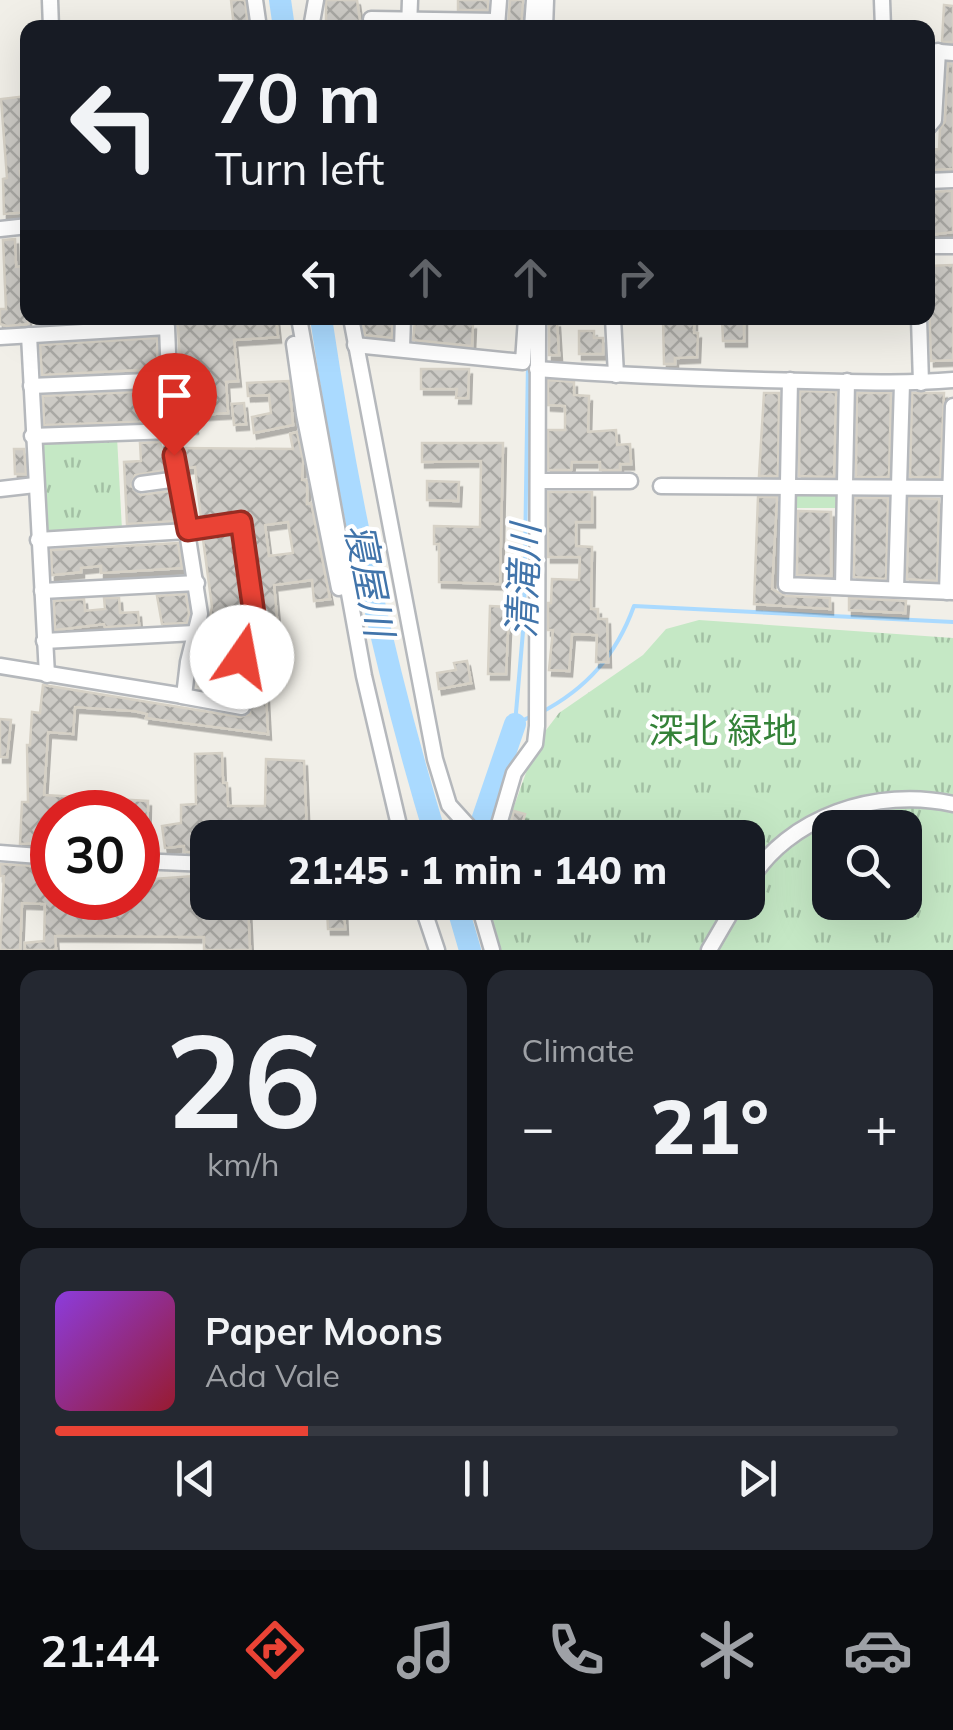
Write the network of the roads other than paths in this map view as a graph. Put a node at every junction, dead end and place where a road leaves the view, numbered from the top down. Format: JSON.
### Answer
{"nodes":[{"id":1,"x":940,"y":52,"type":"edge"},
{"id":2,"x":935,"y":109,"type":"edge"},
{"id":3,"x":299,"y":325,"type":"edge"},
{"id":4,"x":353,"y":325,"type":"edge"},
{"id":5,"x":403,"y":325,"type":"edge"},
{"id":6,"x":526,"y":325,"type":"edge"},
{"id":7,"x":538,"y":325,"type":"edge"},
{"id":8,"x":612,"y":325,"type":"edge"},
{"id":9,"x":919,"y":325,"type":"edge"},
{"id":10,"x":29,"y":336,"type":"junction"},
{"id":11,"x":0,"y":337,"type":"edge"},
{"id":12,"x":355,"y":345,"type":"junction"},
{"id":13,"x":402,"y":348,"type":"junction"},
{"id":14,"x":537,"y":368,"type":"junction"},
{"id":15,"x":616,"y":375,"type":"junction"},
{"id":16,"x":170,"y":380,"type":"junction"},
{"id":17,"x":790,"y":380,"type":"junction"},
{"id":18,"x":953,"y":380,"type":"edge"},
{"id":19,"x":847,"y":382,"type":"junction"},
{"id":20,"x":902,"y":382,"type":"junction"},
{"id":21,"x":920,"y":383,"type":"junction"},
{"id":22,"x":31,"y":386,"type":"junction"},
{"id":23,"x":953,"y":406,"type":"edge"},
{"id":24,"x":171,"y":431,"type":"junction"},
{"id":25,"x":32,"y":436,"type":"junction"},
{"id":26,"x":178,"y":480,"type":"junction"},
{"id":27,"x":538,"y":481,"type":"junction"},
{"id":28,"x":630,"y":481,"type":"dead end"},
{"id":29,"x":141,"y":484,"type":"dead end"},
{"id":30,"x":35,"y":485,"type":"junction"},
{"id":31,"x":661,"y":486,"type":"dead end"},
{"id":32,"x":788,"y":486,"type":"junction"},
{"id":33,"x":844,"y":488,"type":"junction"},
{"id":34,"x":899,"y":488,"type":"junction"},
{"id":35,"x":952,"y":488,"type":"edge"},
{"id":36,"x":0,"y":490,"type":"edge"},
{"id":37,"x":188,"y":530,"type":"junction"},
{"id":38,"x":38,"y":540,"type":"junction"},
{"id":39,"x":198,"y":583,"type":"junction"},
{"id":40,"x":842,"y":587,"type":"junction"},
{"id":41,"x":896,"y":589,"type":"junction"},
{"id":42,"x":42,"y":591,"type":"junction"},
{"id":43,"x":950,"y":592,"type":"edge"},
{"id":44,"x":195,"y":633,"type":"junction"},
{"id":45,"x":44,"y":641,"type":"junction"},
{"id":46,"x":0,"y":666,"type":"edge"},
{"id":47,"x":47,"y":675,"type":"junction"},
{"id":48,"x":182,"y":696,"type":"junction"},
{"id":49,"x":953,"y":804,"type":"edge"},
{"id":50,"x":398,"y":820,"type":"edge"},
{"id":51,"x":463,"y":820,"type":"edge"},
{"id":52,"x":500,"y":820,"type":"edge"},
{"id":53,"x":0,"y":853,"type":"edge"},
{"id":54,"x":30,"y":855,"type":"edge"},
{"id":55,"x":765,"y":861,"type":"edge"},
{"id":56,"x":160,"y":862,"type":"edge"},
{"id":57,"x":190,"y":863,"type":"edge"},
{"id":58,"x":428,"y":920,"type":"edge"},
{"id":59,"x":483,"y":920,"type":"edge"},
{"id":60,"x":726,"y":920,"type":"edge"},
{"id":61,"x":437,"y":950,"type":"edge"},
{"id":62,"x":492,"y":950,"type":"edge"},
{"id":63,"x":709,"y":950,"type":"edge"}],
"edges":[{"from":1,"to":2,"type":"street"},
{"from":3,"to":50,"type":"street"},
{"from":4,"to":12,"type":"street"},
{"from":5,"to":13,"type":"street"},
{"from":6,"to":13,"type":"street"},
{"from":7,"to":14,"type":"street"},
{"from":8,"to":15,"type":"street"},
{"from":9,"to":21,"type":"street"},
{"from":10,"to":11,"type":"street"},
{"from":10,"to":16,"type":"street"},
{"from":10,"to":22,"type":"street"},
{"from":12,"to":13,"type":"street"},
{"from":12,"to":51,"type":"street"},
{"from":14,"to":15,"type":"street"},
{"from":14,"to":27,"type":"street"},
{"from":15,"to":17,"type":"street"},
{"from":16,"to":22,"type":"street"},
{"from":16,"to":24,"type":"street"},
{"from":17,"to":19,"type":"street"},
{"from":17,"to":32,"type":"street"},
{"from":18,"to":21,"type":"street"},
{"from":19,"to":20,"type":"street"},
{"from":19,"to":33,"type":"street"},
{"from":20,"to":21,"type":"street"},
{"from":20,"to":34,"type":"street"},
{"from":22,"to":25,"type":"street"},
{"from":23,"to":35,"type":"street"},
{"from":24,"to":25,"type":"street"},
{"from":24,"to":26,"type":"street"},
{"from":25,"to":30,"type":"street"},
{"from":26,"to":29,"type":"street"},
{"from":26,"to":37,"type":"street"},
{"from":27,"to":28,"type":"street"},
{"from":27,"to":52,"type":"street"},
{"from":30,"to":36,"type":"street"},
{"from":30,"to":38,"type":"street"},
{"from":31,"to":32,"type":"street"},
{"from":32,"to":33,"type":"street"},
{"from":32,"to":40,"type":"street"},
{"from":33,"to":34,"type":"street"},
{"from":33,"to":40,"type":"street"},
{"from":34,"to":35,"type":"street"},
{"from":34,"to":41,"type":"street"},
{"from":35,"to":43,"type":"street"},
{"from":37,"to":38,"type":"street"},
{"from":37,"to":39,"type":"street"},
{"from":37,"to":48,"type":"street"},
{"from":38,"to":42,"type":"street"},
{"from":39,"to":42,"type":"street"},
{"from":39,"to":44,"type":"street"},
{"from":40,"to":41,"type":"street"},
{"from":41,"to":43,"type":"street"},
{"from":42,"to":45,"type":"street"},
{"from":44,"to":45,"type":"street"},
{"from":44,"to":48,"type":"street"},
{"from":45,"to":47,"type":"street"},
{"from":46,"to":47,"type":"street"},
{"from":47,"to":48,"type":"street"},
{"from":49,"to":55,"type":"street"},
{"from":53,"to":54,"type":"street"},
{"from":56,"to":57,"type":"street"},
{"from":58,"to":61,"type":"street"},
{"from":59,"to":62,"type":"street"},
{"from":60,"to":63,"type":"street"}]}
